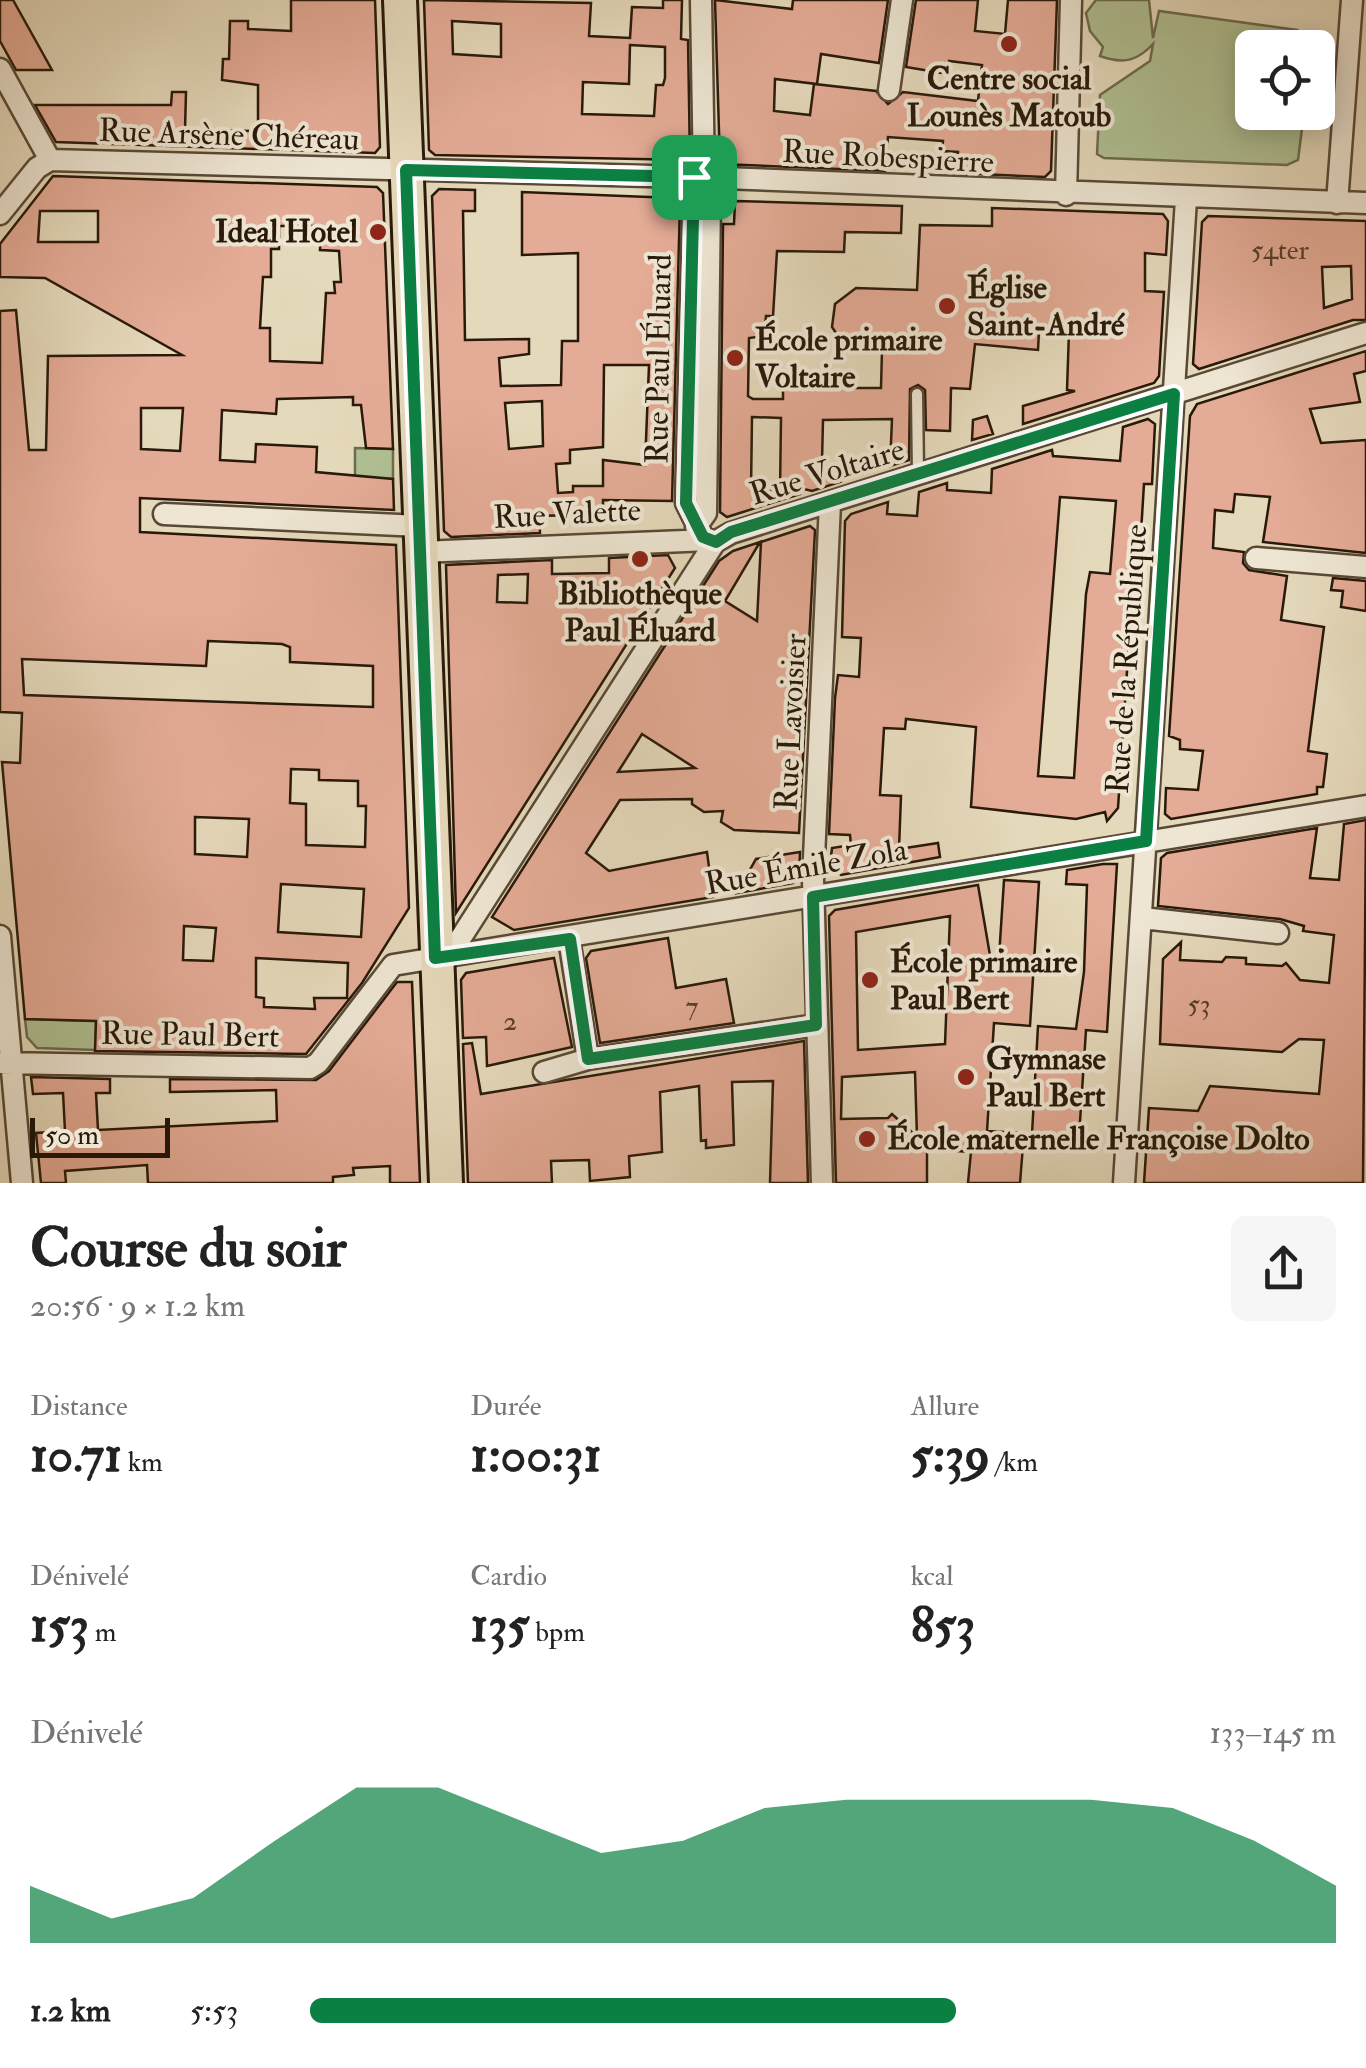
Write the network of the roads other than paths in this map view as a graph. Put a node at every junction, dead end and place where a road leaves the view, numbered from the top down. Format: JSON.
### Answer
{"nodes":[{"id":1,"x":400,"y":0,"type":"edge"},
{"id":2,"x":701,"y":0,"type":"edge"},
{"id":3,"x":902,"y":0,"type":"edge"},
{"id":4,"x":1071,"y":0,"type":"edge"},
{"id":5,"x":1350,"y":0,"type":"edge"},
{"id":6,"x":0,"y":70,"type":"edge"},
{"id":7,"x":889,"y":90,"type":"dead end"},
{"id":8,"x":50,"y":160,"type":"junction"},
{"id":9,"x":406,"y":170,"type":"junction"},
{"id":10,"x":697,"y":181,"type":"junction"},
{"id":11,"x":1066,"y":195,"type":"junction"},
{"id":12,"x":1186,"y":199,"type":"junction"},
{"id":13,"x":1337,"y":203,"type":"junction"},
{"id":14,"x":1366,"y":204,"type":"edge"},
{"id":15,"x":0,"y":214,"type":"edge"},
{"id":16,"x":1366,"y":333,"type":"edge"},
{"id":17,"x":917,"y":394,"type":"dead end"},
{"id":18,"x":1174,"y":394,"type":"junction"},
{"id":19,"x":918,"y":475,"type":"junction"},
{"id":20,"x":830,"y":503,"type":"junction"},
{"id":21,"x":164,"y":514,"type":"dead end"},
{"id":22,"x":705,"y":536,"type":"junction"},
{"id":23,"x":421,"y":539,"type":"junction"},
{"id":24,"x":1256,"y":558,"type":"dead end"},
{"id":25,"x":1366,"y":567,"type":"edge"},
{"id":26,"x":1366,"y":806,"type":"edge"},
{"id":27,"x":1146,"y":841,"type":"junction"},
{"id":28,"x":813,"y":897,"type":"junction"},
{"id":29,"x":1142,"y":918,"type":"junction"},
{"id":30,"x":1278,"y":933,"type":"dead end"},
{"id":31,"x":0,"y":936,"type":"edge"},
{"id":32,"x":570,"y":939,"type":"junction"},
{"id":33,"x":443,"y":956,"type":"junction"},
{"id":34,"x":816,"y":1025,"type":"junction"},
{"id":35,"x":588,"y":1059,"type":"junction"},
{"id":36,"x":6,"y":1063,"type":"edge"},
{"id":37,"x":544,"y":1072,"type":"dead end"},
{"id":38,"x":822,"y":1175,"type":"edge"},
{"id":39,"x":22,"y":1183,"type":"edge"},
{"id":40,"x":446,"y":1183,"type":"edge"},
{"id":41,"x":1124,"y":1183,"type":"edge"}],
"edges":[{"from":1,"to":9,"type":"main road"},
{"from":2,"to":10,"type":"street","name":"Rue Paul Éluard"},
{"from":3,"to":7,"type":"street"},
{"from":4,"to":11,"type":"street"},
{"from":5,"to":13,"type":"street"},
{"from":6,"to":8,"type":"street"},
{"from":8,"to":9,"type":"street","name":"Rue Arsène Chéreau"},
{"from":8,"to":15,"type":"street"},
{"from":9,"to":10,"type":"street","name":"Rue Robespierre"},
{"from":9,"to":23,"type":"main road"},
{"from":10,"to":11,"type":"street","name":"Rue Robespierre"},
{"from":10,"to":22,"type":"street","name":"Rue Paul Éluard"},
{"from":11,"to":12,"type":"street","name":"Rue Robespierre"},
{"from":12,"to":13,"type":"street","name":"Rue Robespierre"},
{"from":12,"to":18,"type":"street","name":"Rue de la République"},
{"from":13,"to":14,"type":"street","name":"Rue Robespierre"},
{"from":16,"to":18,"type":"street","name":"Rue Voltaire"},
{"from":17,"to":19,"type":"lane"},
{"from":18,"to":19,"type":"street","name":"Rue Voltaire"},
{"from":18,"to":27,"type":"street","name":"Rue de la République"},
{"from":19,"to":20,"type":"street","name":"Rue Voltaire"},
{"from":20,"to":22,"type":"street","name":"Rue Voltaire"},
{"from":20,"to":28,"type":"street","name":"Rue Lavoisier"},
{"from":21,"to":23,"type":"street","name":"Rue Valette"},
{"from":22,"to":23,"type":"street","name":"Rue Valette"},
{"from":22,"to":33,"type":"street"},
{"from":23,"to":33,"type":"main road"},
{"from":24,"to":25,"type":"street"},
{"from":26,"to":27,"type":"street","name":"Rue Émile Zola"},
{"from":27,"to":28,"type":"street","name":"Rue Émile Zola"},
{"from":27,"to":29,"type":"street","name":"Rue de la République"},
{"from":28,"to":32,"type":"street","name":"Rue Émile Zola"},
{"from":28,"to":34,"type":"street","name":"Rue Lavoisier"},
{"from":29,"to":30,"type":"street"},
{"from":29,"to":41,"type":"street","name":"Rue de la République"},
{"from":31,"to":36,"type":"street"},
{"from":32,"to":33,"type":"street","name":"Rue Émile Zola"},
{"from":32,"to":35,"type":"street"},
{"from":33,"to":36,"type":"street","name":"Rue Paul Bert"},
{"from":33,"to":40,"type":"main road"},
{"from":34,"to":35,"type":"street"},
{"from":34,"to":38,"type":"street","name":"Rue Lavoisier"},
{"from":35,"to":37,"type":"street"},
{"from":36,"to":39,"type":"street"}]}
